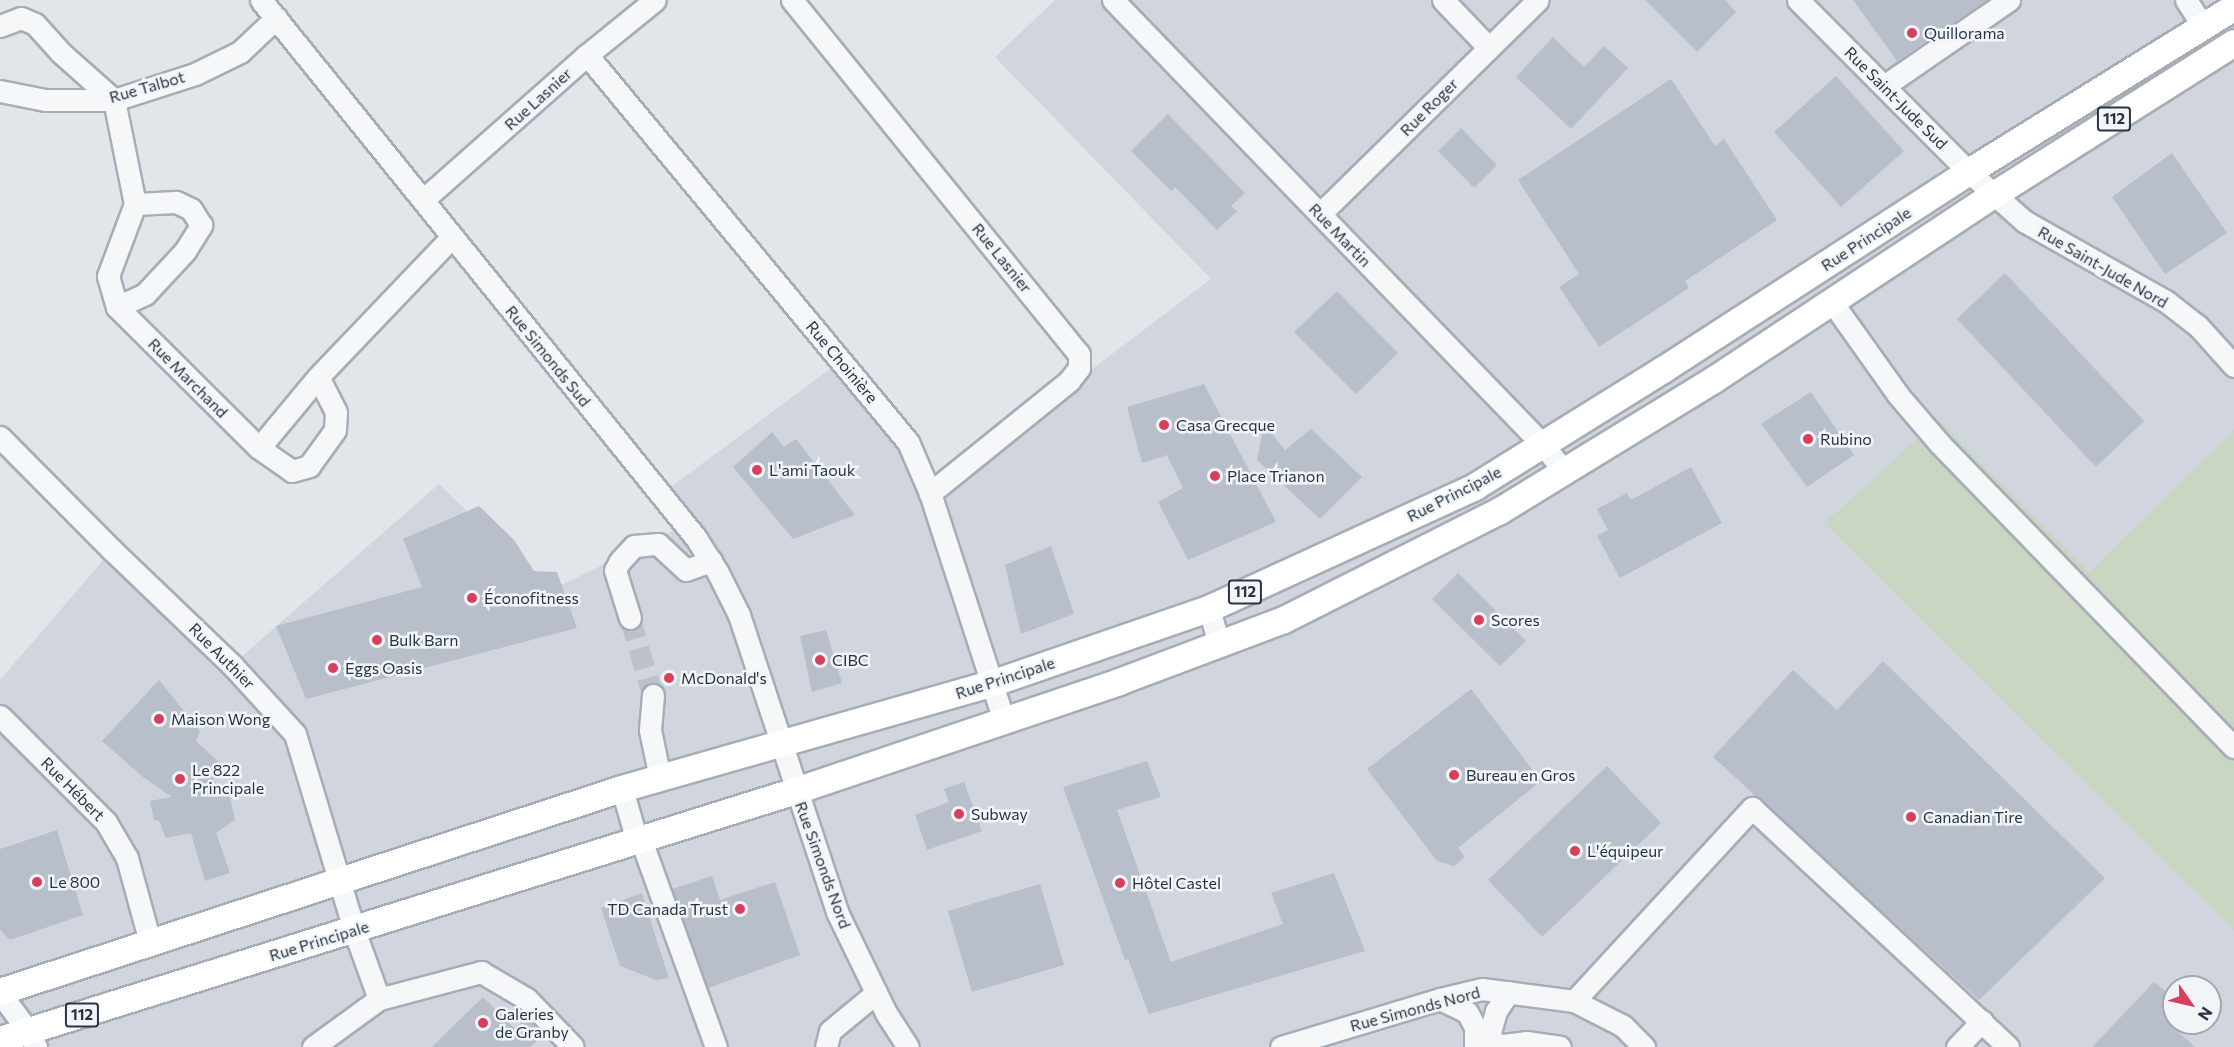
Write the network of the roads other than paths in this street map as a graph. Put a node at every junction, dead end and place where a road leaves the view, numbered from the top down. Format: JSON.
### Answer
{"nodes":[{"id":1,"x":261,"y":0,"type":"edge"},
{"id":2,"x":655,"y":0,"type":"edge"},
{"id":3,"x":792,"y":0,"type":"edge"},
{"id":4,"x":1113,"y":0,"type":"edge"},
{"id":5,"x":1443,"y":0,"type":"edge"},
{"id":6,"x":1538,"y":0,"type":"edge"},
{"id":7,"x":1798,"y":0,"type":"edge"},
{"id":8,"x":2009,"y":0,"type":"edge"},
{"id":9,"x":2186,"y":0,"type":"edge"},
{"id":10,"x":2234,"y":8,"type":"edge"},
{"id":11,"x":276,"y":18,"type":"junction"},
{"id":12,"x":0,"y":26,"type":"edge"},
{"id":13,"x":2204,"y":28,"type":"junction"},
{"id":14,"x":2234,"y":43,"type":"edge"},
{"id":15,"x":1489,"y":48,"type":"junction"},
{"id":16,"x":587,"y":55,"type":"junction"},
{"id":17,"x":1884,"y":87,"type":"junction"},
{"id":18,"x":0,"y":92,"type":"edge"},
{"id":19,"x":114,"y":100,"type":"junction"},
{"id":20,"x":1969,"y":172,"type":"junction"},
{"id":21,"x":1994,"y":195,"type":"junction"},
{"id":22,"x":423,"y":200,"type":"junction"},
{"id":23,"x":135,"y":204,"type":"junction"},
{"id":24,"x":1320,"y":214,"type":"junction"},
{"id":25,"x":452,"y":237,"type":"junction"},
{"id":26,"x":1832,"y":302,"type":"junction"},
{"id":27,"x":117,"y":307,"type":"junction"},
{"id":28,"x":2234,"y":366,"type":"edge"},
{"id":29,"x":318,"y":377,"type":"junction"},
{"id":30,"x":0,"y":437,"type":"edge"},
{"id":31,"x":1543,"y":445,"type":"junction"},
{"id":32,"x":259,"y":448,"type":"junction"},
{"id":33,"x":1564,"y":471,"type":"junction"},
{"id":34,"x":930,"y":492,"type":"junction"},
{"id":35,"x":711,"y":561,"type":"junction"},
{"id":36,"x":1209,"y":609,"type":"junction"},
{"id":37,"x":630,"y":618,"type":"tunnel mouth"},
{"id":38,"x":1219,"y":644,"type":"junction"},
{"id":39,"x":991,"y":684,"type":"junction"},
{"id":40,"x":653,"y":695,"type":"tunnel mouth"},
{"id":41,"x":0,"y":716,"type":"edge"},
{"id":42,"x":1004,"y":721,"type":"junction"},
{"id":43,"x":781,"y":743,"type":"junction"},
{"id":44,"x":2234,"y":747,"type":"edge"},
{"id":45,"x":660,"y":778,"type":"junction"},
{"id":46,"x":622,"y":789,"type":"junction"},
{"id":47,"x":796,"y":791,"type":"junction"},
{"id":48,"x":639,"y":841,"type":"junction"},
{"id":49,"x":339,"y":881,"type":"junction"},
{"id":50,"x":354,"y":930,"type":"junction"},
{"id":51,"x":150,"y":942,"type":"junction"},
{"id":52,"x":1509,"y":992,"type":"junction"},
{"id":53,"x":876,"y":993,"type":"junction"},
{"id":54,"x":0,"y":994,"type":"edge"},
{"id":55,"x":379,"y":999,"type":"junction"},
{"id":56,"x":1440,"y":999,"type":"junction"},
{"id":57,"x":1574,"y":1001,"type":"junction"},
{"id":58,"x":1982,"y":1021,"type":"junction"},
{"id":59,"x":16,"y":1041,"type":"edge"},
{"id":60,"x":1485,"y":1046,"type":"edge"},
{"id":61,"x":313,"y":1047,"type":"edge"},
{"id":62,"x":573,"y":1047,"type":"edge"},
{"id":63,"x":716,"y":1047,"type":"edge"},
{"id":64,"x":826,"y":1047,"type":"edge"},
{"id":65,"x":908,"y":1047,"type":"edge"},
{"id":66,"x":1281,"y":1047,"type":"edge"},
{"id":67,"x":1560,"y":1047,"type":"edge"},
{"id":68,"x":1644,"y":1047,"type":"edge"},
{"id":69,"x":1957,"y":1047,"type":"edge"},
{"id":70,"x":2008,"y":1047,"type":"edge"}],
"edges":[{"from":1,"to":11,"type":"street","name":"Rue Simonds Sud"},
{"from":2,"to":16,"type":"street","name":"Rue Lasnier"},
{"from":3,"to":34,"type":"street","name":"Rue Lasnier"},
{"from":4,"to":24,"type":"street","name":"Rue Martin"},
{"from":5,"to":15,"type":"street"},
{"from":6,"to":15,"type":"street","name":"Rue Roger"},
{"from":7,"to":17,"type":"street","name":"Rue Saint-Jude Sud"},
{"from":8,"to":17,"type":"street"},
{"from":9,"to":13,"type":"street"},
{"from":10,"to":13,"type":"main road","name":"Rue Principale","number":"112"},
{"from":11,"to":19,"type":"street","name":"Rue Talbot"},
{"from":11,"to":22,"type":"street","name":"Rue Simonds Sud"},
{"from":12,"to":19,"type":"street"},
{"from":13,"to":20,"type":"main road","name":"Rue Principale","number":"112"},
{"from":14,"to":21,"type":"main road","name":"Rue Principale","number":"112"},
{"from":15,"to":24,"type":"street","name":"Rue Roger"},
{"from":16,"to":22,"type":"street","name":"Rue Lasnier"},
{"from":16,"to":34,"type":"street","name":"Rue Choinière"},
{"from":17,"to":20,"type":"street","name":"Rue Saint-Jude Sud"},
{"from":18,"to":19,"type":"street","name":"Rue Talbot"},
{"from":19,"to":23,"type":"street"},
{"from":20,"to":21,"type":"street","name":"Rue Saint-Jude Sud"},
{"from":20,"to":31,"type":"main road","name":"Rue Principale","number":"112"},
{"from":21,"to":26,"type":"main road","name":"Rue Principale","number":"112"},
{"from":21,"to":28,"type":"street","name":"Rue Saint-Jude Nord"},
{"from":22,"to":25,"type":"street","name":"Rue Simonds Sud"},
{"from":23,"to":27,"type":"street","name":"Rue Marchand"},
{"from":23,"to":27,"type":"street"},
{"from":24,"to":31,"type":"street","name":"Rue Martin"},
{"from":25,"to":29,"type":"street"},
{"from":25,"to":35,"type":"street","name":"Rue Simonds Sud"},
{"from":26,"to":33,"type":"main road","name":"Rue Principale","number":"112"},
{"from":26,"to":44,"type":"street"},
{"from":27,"to":32,"type":"street","name":"Rue Marchand"},
{"from":29,"to":32,"type":"street"},
{"from":29,"to":32,"type":"street","name":"Rue Marchand"},
{"from":30,"to":49,"type":"street","name":"Rue Authier"},
{"from":31,"to":33,"type":"street","name":"Rue Martin"},
{"from":31,"to":36,"type":"main road","name":"Rue Principale","number":"112"},
{"from":33,"to":38,"type":"main road","name":"Rue Principale","number":"112"},
{"from":34,"to":39,"type":"street","name":"Rue Choinière"},
{"from":35,"to":37,"type":"street"},
{"from":35,"to":43,"type":"street","name":"Rue Simonds Sud"},
{"from":36,"to":38,"type":"street"},
{"from":36,"to":39,"type":"main road","name":"Rue Principale","number":"112"},
{"from":38,"to":42,"type":"main road","name":"Rue Principale","number":"112"},
{"from":39,"to":42,"type":"street","name":"Rue Choinière"},
{"from":39,"to":43,"type":"main road","name":"Rue Principale","number":"112"},
{"from":40,"to":45,"type":"street"},
{"from":41,"to":51,"type":"street","name":"Rue Hébert"},
{"from":42,"to":47,"type":"main road","name":"Rue Principale","number":"112"},
{"from":43,"to":45,"type":"main road","name":"Rue Principale","number":"112"},
{"from":43,"to":47,"type":"street","name":"Rue Simonds Nord"},
{"from":45,"to":46,"type":"main road","name":"Rue Principale","number":"112"},
{"from":46,"to":48,"type":"street"},
{"from":46,"to":49,"type":"main road","name":"Rue Principale","number":"112"},
{"from":47,"to":48,"type":"main road","name":"Rue Principale","number":"112"},
{"from":47,"to":53,"type":"street","name":"Rue Simonds Nord"},
{"from":48,"to":50,"type":"main road","name":"Rue Principale","number":"112"},
{"from":48,"to":63,"type":"street"},
{"from":49,"to":50,"type":"street","name":"Rue Authier"},
{"from":49,"to":51,"type":"main road","name":"Rue Principale","number":"112"},
{"from":50,"to":55,"type":"street","name":"Rue Authier"},
{"from":50,"to":59,"type":"main road","name":"Rue Principale","number":"112"},
{"from":51,"to":54,"type":"main road","name":"Rue Principale","number":"112"},
{"from":52,"to":56,"type":"street","name":"Rue Simonds Nord"},
{"from":52,"to":57,"type":"street","name":"Rue Simonds Nord"},
{"from":52,"to":60,"type":"street"},
{"from":53,"to":64,"type":"street"},
{"from":53,"to":65,"type":"street","name":"Rue Simonds Nord"},
{"from":54,"to":59,"type":"street"},
{"from":55,"to":61,"type":"street"},
{"from":55,"to":62,"type":"street"},
{"from":56,"to":60,"type":"street"},
{"from":56,"to":66,"type":"street","name":"Rue Simonds Nord"},
{"from":57,"to":58,"type":"street"},
{"from":57,"to":68,"type":"street","name":"Rue Simonds Nord"},
{"from":58,"to":69,"type":"street"},
{"from":58,"to":70,"type":"street"},
{"from":60,"to":67,"type":"street"}]}
